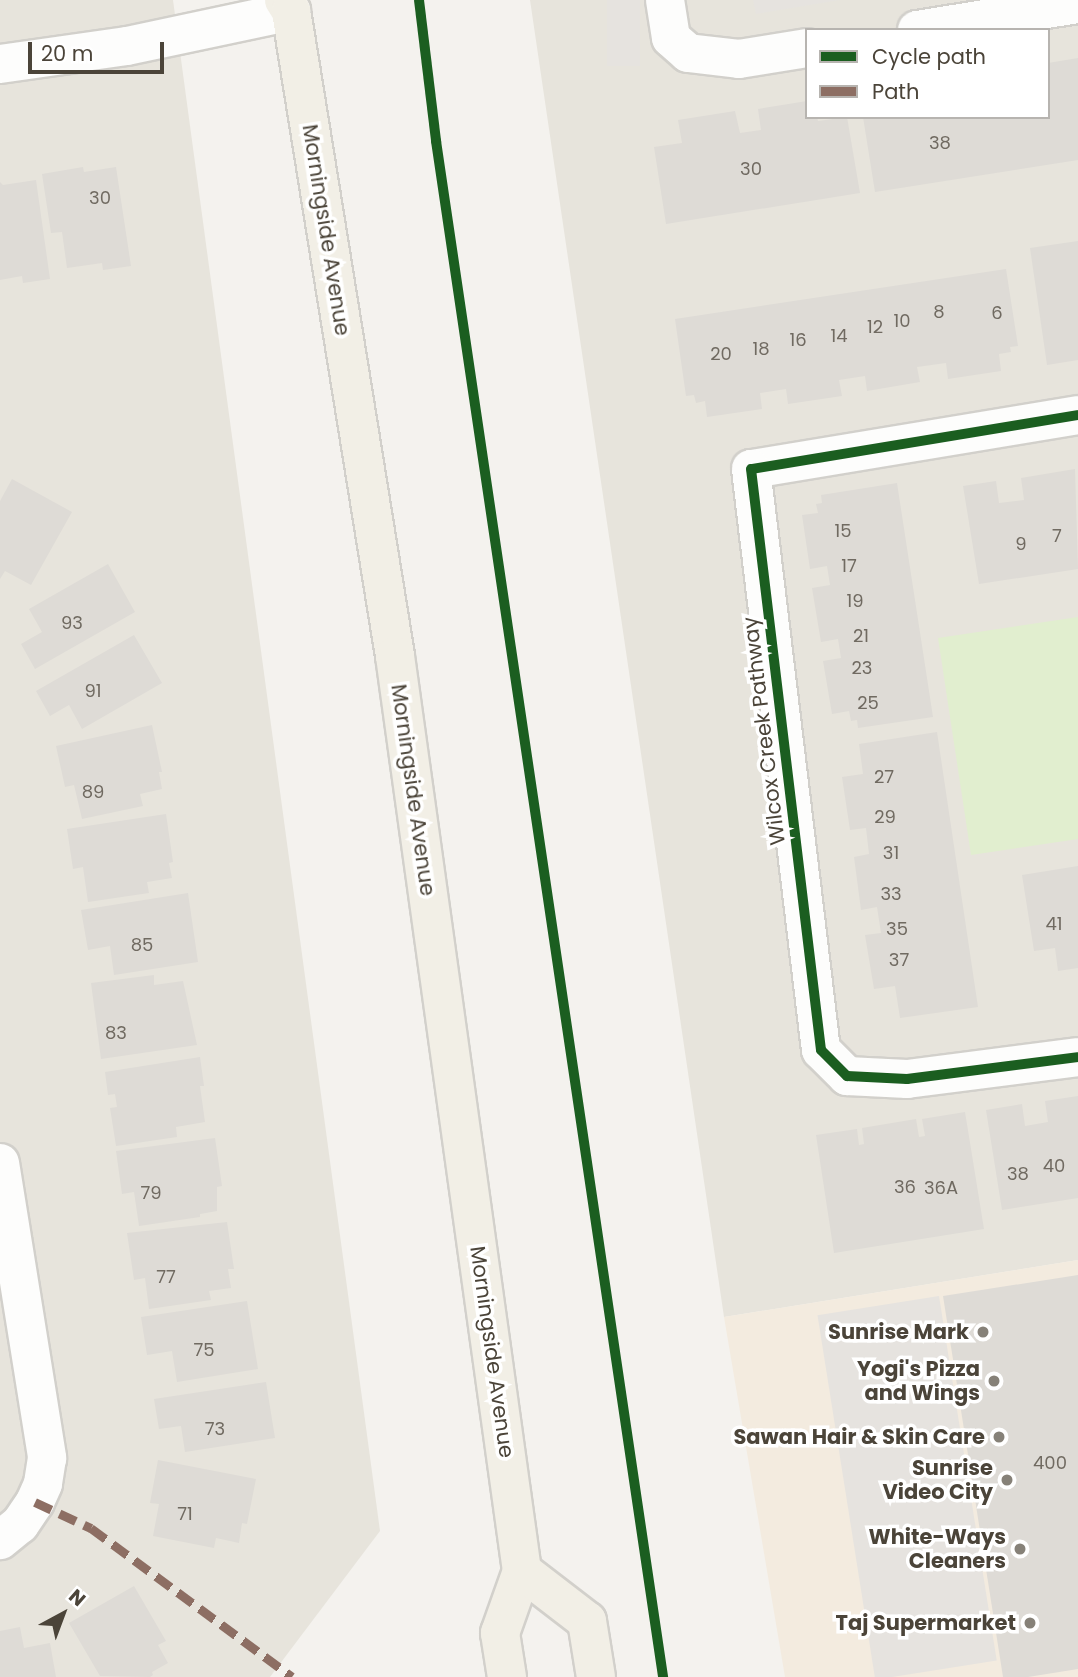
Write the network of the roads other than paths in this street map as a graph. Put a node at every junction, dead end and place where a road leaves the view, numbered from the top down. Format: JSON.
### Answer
{"nodes":[{"id":1,"x":665,"y":0,"type":"edge"},
{"id":2,"x":290,"y":4,"type":"edge"},
{"id":3,"x":1078,"y":4,"type":"edge"},
{"id":4,"x":929,"y":28,"type":"edge"},
{"id":5,"x":805,"y":48,"type":"edge"},
{"id":6,"x":0,"y":64,"type":"edge"},
{"id":7,"x":1078,"y":415,"type":"edge"},
{"id":8,"x":1078,"y":1057,"type":"edge"},
{"id":9,"x":0,"y":1163,"type":"edge"},
{"id":10,"x":0,"y":1541,"type":"edge"},
{"id":11,"x":522,"y":1572,"type":"junction"},
{"id":12,"x":507,"y":1677,"type":"edge"},
{"id":13,"x":596,"y":1677,"type":"edge"}],
"edges":[{"from":1,"to":5,"type":"street"},
{"from":2,"to":6,"type":"street"},
{"from":2,"to":11,"type":"main road","name":"Morningside Avenue"},
{"from":3,"to":4,"type":"street"},
{"from":7,"to":8,"type":"street","name":"Wilcox Creek Pathway"},
{"from":9,"to":10,"type":"street"},
{"from":11,"to":12,"type":"main road","name":"Morningside Avenue"},
{"from":11,"to":13,"type":"main road"}]}
